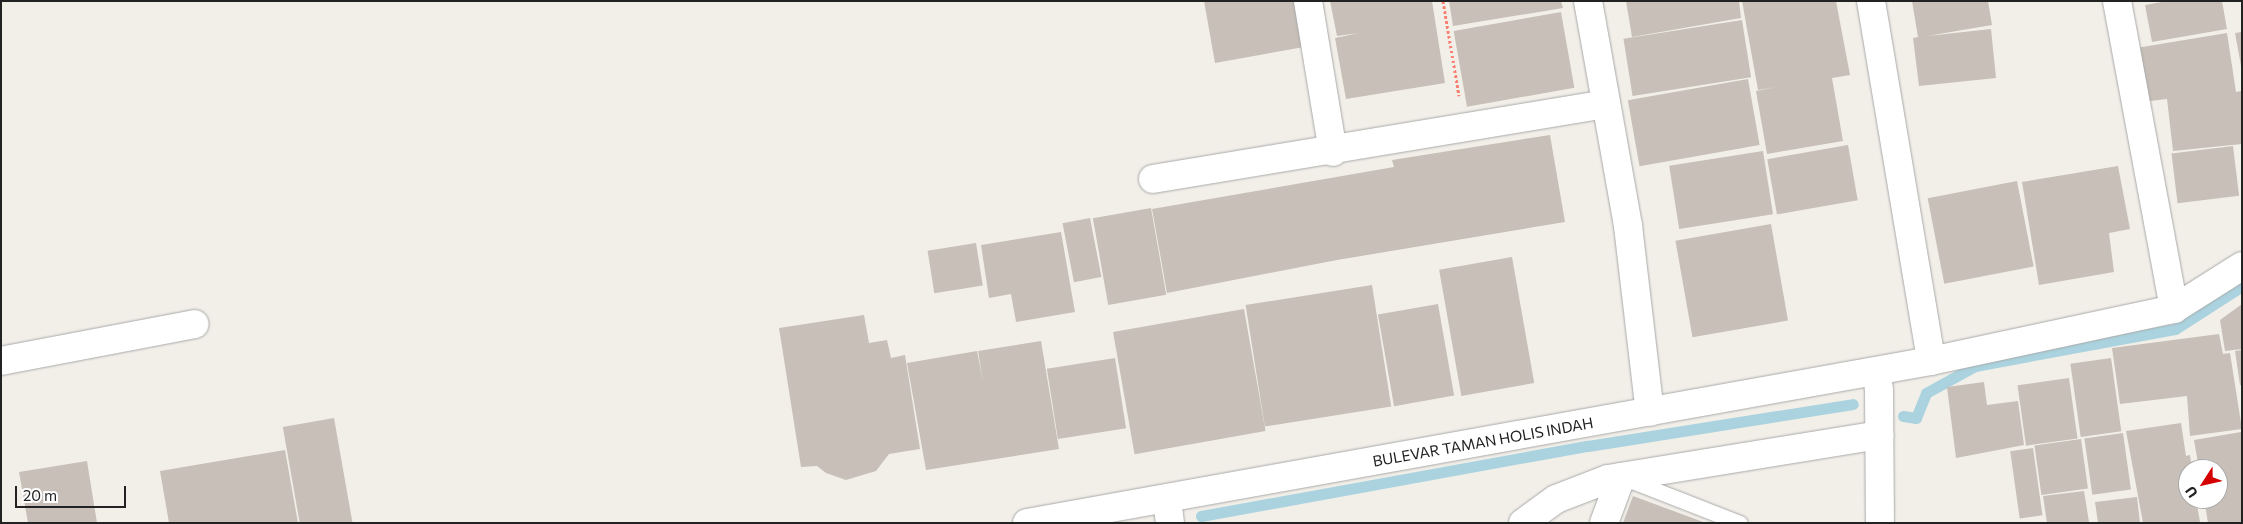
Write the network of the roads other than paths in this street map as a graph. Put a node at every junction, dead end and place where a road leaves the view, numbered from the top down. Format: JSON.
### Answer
{"nodes":[{"id":1,"x":1308,"y":1,"type":"edge"},
{"id":2,"x":1588,"y":1,"type":"edge"},
{"id":3,"x":1871,"y":1,"type":"edge"},
{"id":4,"x":2117,"y":1,"type":"edge"},
{"id":5,"x":1606,"y":104,"type":"junction"},
{"id":6,"x":1333,"y":152,"type":"junction"},
{"id":7,"x":1153,"y":179,"type":"dead end"},
{"id":8,"x":2242,"y":266,"type":"edge"},
{"id":9,"x":2174,"y":309,"type":"junction"},
{"id":10,"x":194,"y":324,"type":"dead end"},
{"id":11,"x":1,"y":361,"type":"edge"},
{"id":12,"x":1931,"y":361,"type":"junction"},
{"id":13,"x":1876,"y":372,"type":"junction"},
{"id":14,"x":1650,"y":412,"type":"junction"},
{"id":15,"x":1880,"y":435,"type":"junction"},
{"id":16,"x":1621,"y":477,"type":"junction"},
{"id":17,"x":1168,"y":511,"type":"edge"},
{"id":18,"x":1027,"y":523,"type":"edge"},
{"id":19,"x":1523,"y":523,"type":"edge"},
{"id":20,"x":1604,"y":523,"type":"edge"},
{"id":21,"x":1740,"y":523,"type":"edge"},
{"id":22,"x":1880,"y":523,"type":"edge"}],
"edges":[{"from":1,"to":6,"type":"street"},
{"from":2,"to":5,"type":"street"},
{"from":3,"to":12,"type":"street"},
{"from":4,"to":9,"type":"street"},
{"from":5,"to":6,"type":"street"},
{"from":5,"to":14,"type":"street"},
{"from":6,"to":7,"type":"street"},
{"from":8,"to":9,"type":"street"},
{"from":9,"to":12,"type":"street","name":"BULEVAR TAMAN HOLIS INDAH"},
{"from":10,"to":11,"type":"street"},
{"from":12,"to":13,"type":"street","name":"BULEVAR TAMAN HOLIS INDAH"},
{"from":13,"to":14,"type":"street","name":"BULEVAR TAMAN HOLIS INDAH"},
{"from":13,"to":15,"type":"street"},
{"from":14,"to":17,"type":"street","name":"BULEVAR TAMAN HOLIS INDAH"},
{"from":15,"to":16,"type":"street"},
{"from":15,"to":22,"type":"street"},
{"from":16,"to":19,"type":"street"},
{"from":16,"to":20,"type":"street"},
{"from":16,"to":21,"type":"lane"},
{"from":17,"to":18,"type":"street","name":"BULEVAR TAMAN HOLIS INDAH"}]}
